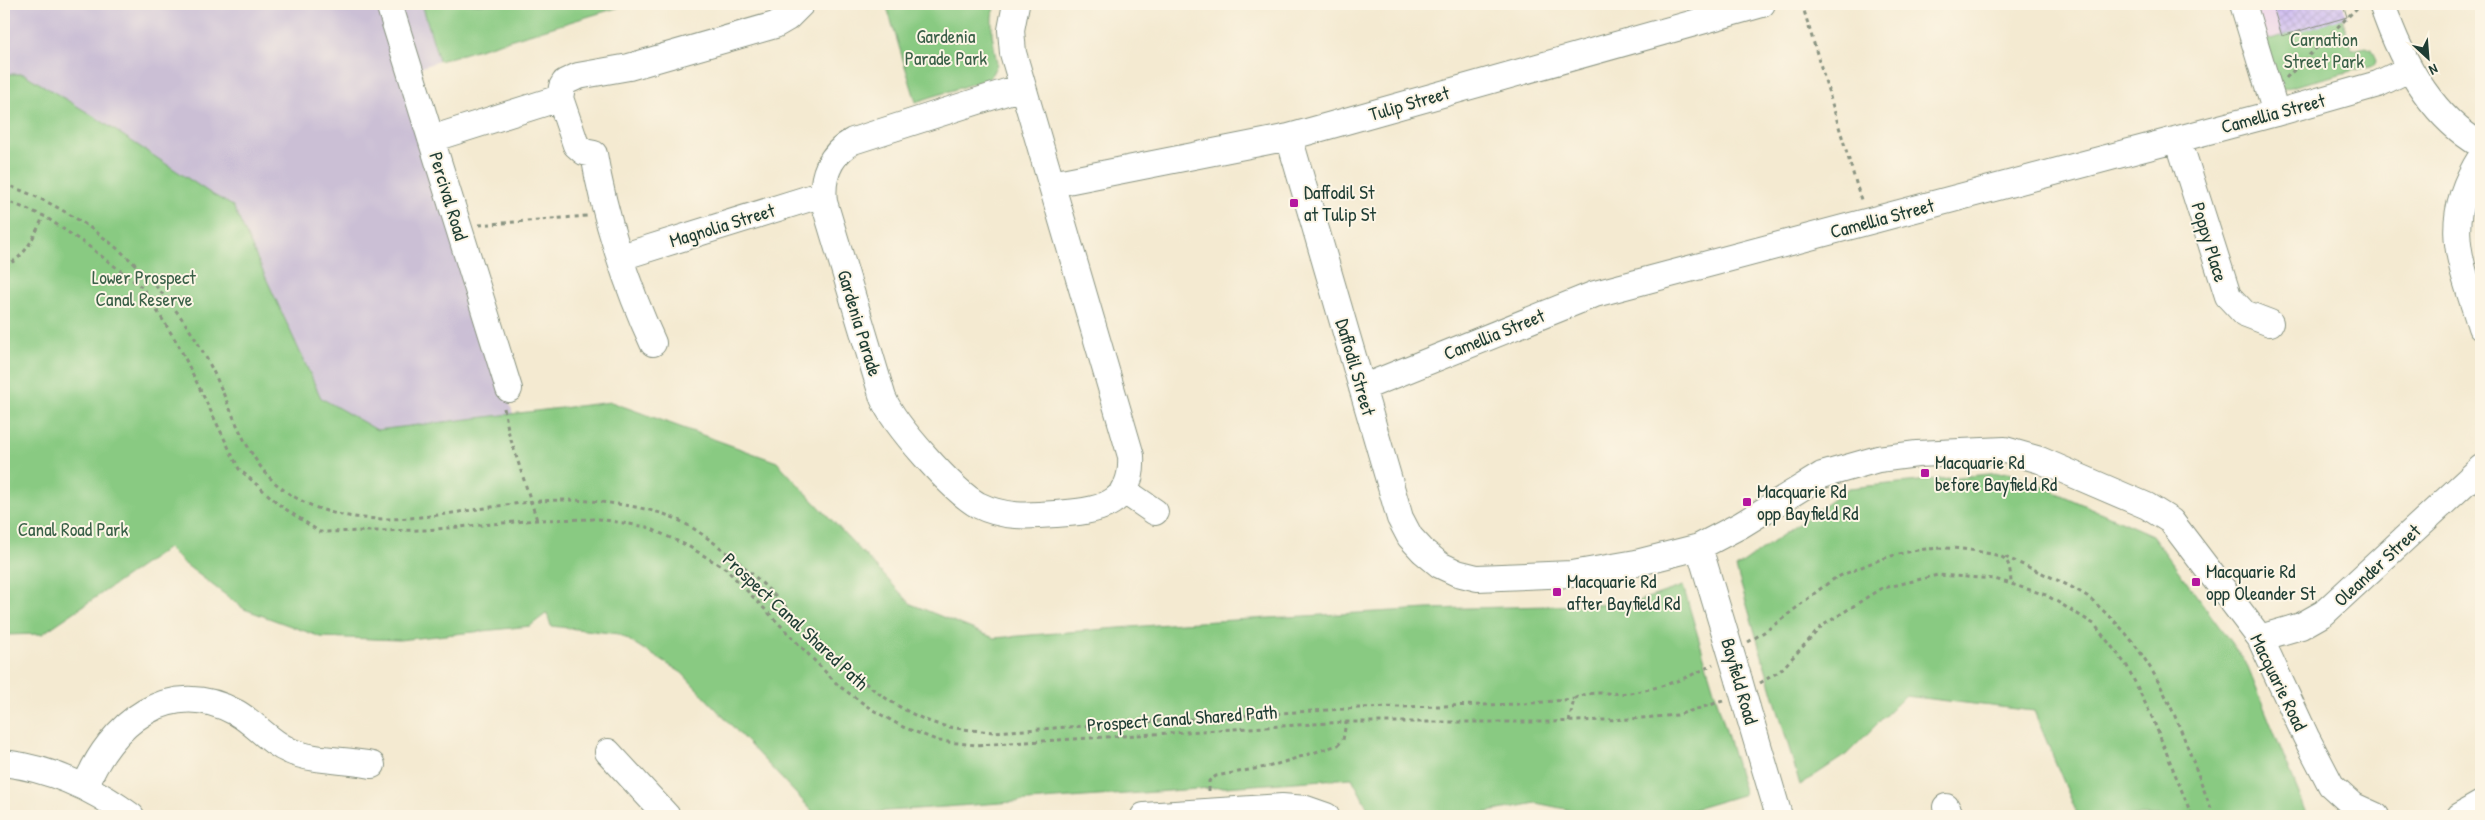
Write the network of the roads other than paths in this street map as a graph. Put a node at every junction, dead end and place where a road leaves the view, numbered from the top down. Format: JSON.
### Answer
{"nodes":[{"id":1,"x":389,"y":4,"type":"edge"},
{"id":2,"x":801,"y":4,"type":"edge"},
{"id":3,"x":1016,"y":4,"type":"edge"},
{"id":4,"x":1762,"y":4,"type":"edge"},
{"id":5,"x":2244,"y":4,"type":"edge"},
{"id":6,"x":2382,"y":4,"type":"edge"},
{"id":7,"x":2409,"y":70,"type":"junction"},
{"id":8,"x":1022,"y":87,"type":"junction"},
{"id":9,"x":560,"y":98,"type":"junction"},
{"id":10,"x":2273,"y":104,"type":"junction"},
{"id":11,"x":1289,"y":137,"type":"junction"},
{"id":12,"x":2178,"y":138,"type":"junction"},
{"id":13,"x":431,"y":139,"type":"junction"},
{"id":14,"x":2481,"y":145,"type":"edge"},
{"id":15,"x":2481,"y":157,"type":"edge"},
{"id":16,"x":1052,"y":184,"type":"junction"},
{"id":17,"x":822,"y":194,"type":"junction"},
{"id":18,"x":621,"y":257,"type":"junction"},
{"id":19,"x":2270,"y":323,"type":"dead end"},
{"id":20,"x":2481,"y":327,"type":"edge"},
{"id":21,"x":652,"y":343,"type":"dead end"},
{"id":22,"x":1362,"y":388,"type":"junction"},
{"id":23,"x":509,"y":389,"type":"road end"},
{"id":24,"x":2481,"y":468,"type":"edge"},
{"id":25,"x":1123,"y":490,"type":"junction"},
{"id":26,"x":1156,"y":512,"type":"dead end"},
{"id":27,"x":1699,"y":547,"type":"junction"},
{"id":28,"x":1457,"y":573,"type":"joint"},
{"id":29,"x":2260,"y":638,"type":"junction"},
{"id":30,"x":608,"y":752,"type":"dead end"},
{"id":31,"x":4,"y":762,"type":"edge"},
{"id":32,"x":372,"y":765,"type":"dead end"},
{"id":33,"x":85,"y":787,"type":"junction"},
{"id":34,"x":2481,"y":804,"type":"edge"},
{"id":35,"x":131,"y":816,"type":"edge"},
{"id":36,"x":667,"y":816,"type":"edge"},
{"id":37,"x":1144,"y":816,"type":"edge"},
{"id":38,"x":1326,"y":816,"type":"edge"},
{"id":39,"x":1780,"y":816,"type":"edge"},
{"id":40,"x":2376,"y":816,"type":"edge"},
{"id":41,"x":2460,"y":816,"type":"edge"}],
"edges":[{"from":1,"to":13,"type":"street","name":"Percival Road"},
{"from":2,"to":9,"type":"street"},
{"from":3,"to":8,"type":"street"},
{"from":4,"to":11,"type":"street","name":"Tulip Street"},
{"from":5,"to":10,"type":"street"},
{"from":6,"to":7,"type":"street"},
{"from":7,"to":10,"type":"street","name":"Camellia Street"},
{"from":7,"to":14,"type":"street"},
{"from":8,"to":16,"type":"street"},
{"from":8,"to":17,"type":"street","name":"Gardenia Parade"},
{"from":9,"to":13,"type":"street"},
{"from":9,"to":18,"type":"street"},
{"from":10,"to":12,"type":"street","name":"Camellia Street"},
{"from":11,"to":16,"type":"street","name":"Tulip Street"},
{"from":11,"to":22,"type":"street","name":"Daffodil Street"},
{"from":12,"to":19,"type":"street","name":"Poppy Place"},
{"from":12,"to":22,"type":"street","name":"Camellia Street"},
{"from":13,"to":23,"type":"street","name":"Percival Road"},
{"from":15,"to":20,"type":"street"},
{"from":16,"to":25,"type":"street"},
{"from":17,"to":18,"type":"street","name":"Magnolia Street"},
{"from":17,"to":25,"type":"street","name":"Gardenia Parade"},
{"from":18,"to":21,"type":"street"},
{"from":22,"to":28,"type":"street","name":"Daffodil Street"},
{"from":24,"to":29,"type":"street","name":"Oleander Street"},
{"from":25,"to":26,"type":"street"},
{"from":27,"to":28,"type":"street","name":"Macquarie Road"},
{"from":27,"to":29,"type":"street","name":"Macquarie Road"},
{"from":27,"to":39,"type":"street","name":"Bayfield Road","bridge":true},
{"from":29,"to":40,"type":"street","name":"Macquarie Road"},
{"from":30,"to":36,"type":"street"},
{"from":31,"to":33,"type":"street"},
{"from":32,"to":33,"type":"street"},
{"from":33,"to":35,"type":"street"},
{"from":34,"to":41,"type":"street"},
{"from":37,"to":38,"type":"street"}]}
